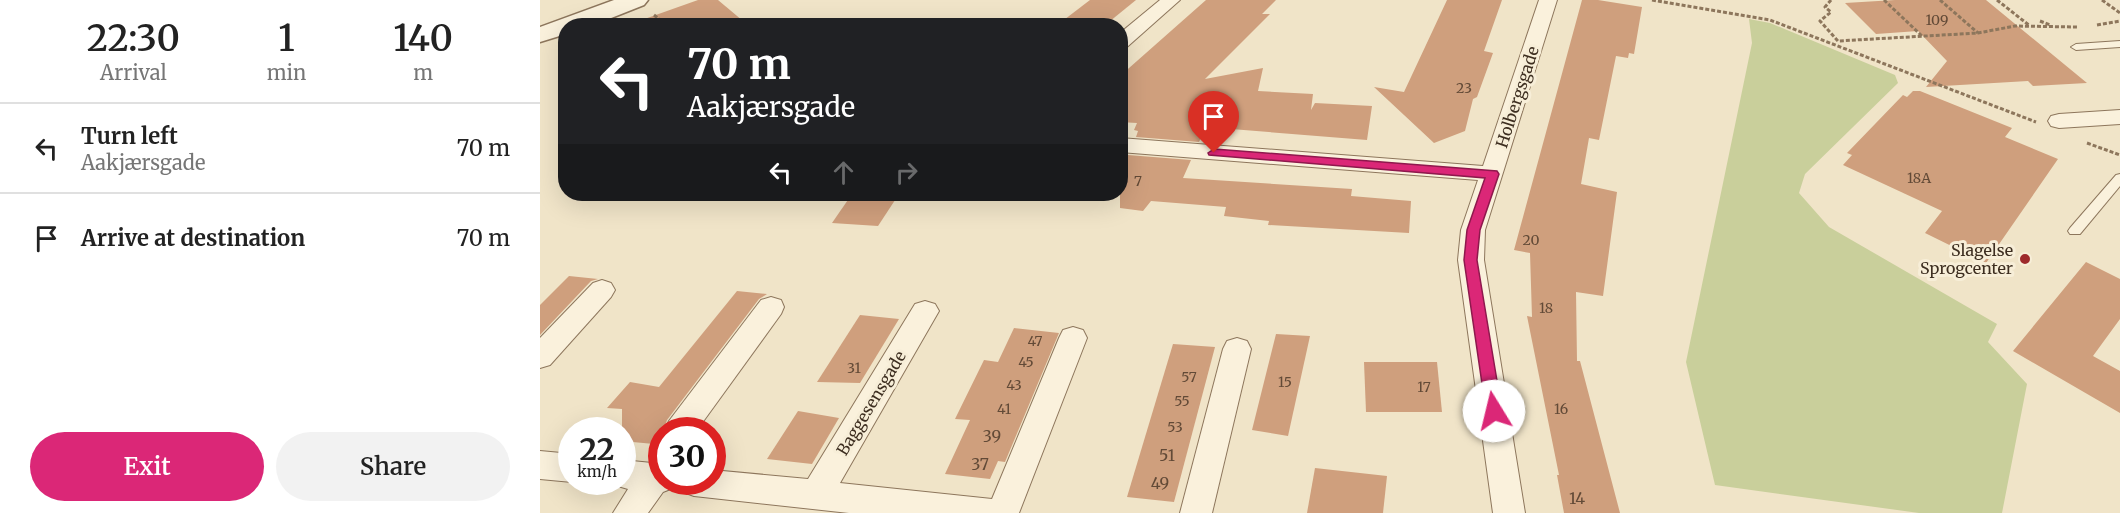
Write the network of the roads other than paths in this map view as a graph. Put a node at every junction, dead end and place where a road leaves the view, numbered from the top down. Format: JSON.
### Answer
{"nodes":[{"id":1,"x":636,"y":0,"type":"edge"},
{"id":2,"x":1171,"y":0,"type":"edge"},
{"id":3,"x":1548,"y":0,"type":"edge"},
{"id":4,"x":588,"y":18,"type":"edge"},
{"id":5,"x":558,"y":29,"type":"edge"},
{"id":6,"x":540,"y":35,"type":"edge"},
{"id":7,"x":1128,"y":36,"type":"edge"},
{"id":8,"x":2120,"y":44,"type":"edge"},
{"id":9,"x":2076,"y":47,"type":"dead end"},
{"id":10,"x":2120,"y":117,"type":"edge"},
{"id":11,"x":2059,"y":121,"type":"dead end"},
{"id":12,"x":1128,"y":146,"type":"edge"},
{"id":13,"x":1493,"y":174,"type":"junction"},
{"id":14,"x":2120,"y":177,"type":"edge"},
{"id":15,"x":2075,"y":231,"type":"dead end"},
{"id":16,"x":602,"y":290,"type":"dead end"},
{"id":17,"x":771,"y":307,"type":"dead end"},
{"id":18,"x":925,"y":311,"type":"dead end"},
{"id":19,"x":1073,"y":338,"type":"dead end"},
{"id":20,"x":1237,"y":349,"type":"dead end"},
{"id":21,"x":540,"y":357,"type":"edge"},
{"id":22,"x":690,"y":417,"type":"edge"},
{"id":23,"x":540,"y":465,"type":"edge"},
{"id":24,"x":558,"y":467,"type":"edge"},
{"id":25,"x":648,"y":474,"type":"edge"},
{"id":26,"x":726,"y":485,"type":"edge"},
{"id":27,"x":816,"y":495,"type":"junction"},
{"id":28,"x":879,"y":507,"type":"edge"},
{"id":29,"x":629,"y":513,"type":"edge"},
{"id":30,"x":990,"y":513,"type":"edge"},
{"id":31,"x":1003,"y":513,"type":"edge"},
{"id":32,"x":1196,"y":513,"type":"edge"},
{"id":33,"x":1509,"y":513,"type":"edge"}],
"edges":[{"from":1,"to":4,"type":"street"},
{"from":2,"to":7,"type":"street"},
{"from":3,"to":13,"type":"street","name":"Holbergsgade"},
{"from":5,"to":6,"type":"street"},
{"from":8,"to":9,"type":"lane"},
{"from":10,"to":11,"type":"street"},
{"from":12,"to":13,"type":"street"},
{"from":13,"to":33,"type":"street","name":"Holbergsgade"},
{"from":14,"to":15,"type":"lane"},
{"from":16,"to":21,"type":"street"},
{"from":17,"to":22,"type":"street"},
{"from":18,"to":27,"type":"street","name":"Baggesensgade"},
{"from":19,"to":31,"type":"street"},
{"from":20,"to":32,"type":"street"},
{"from":23,"to":24,"type":"street"},
{"from":25,"to":29,"type":"street"},
{"from":26,"to":27,"type":"street"},
{"from":27,"to":28,"type":"street"},
{"from":28,"to":30,"type":"street"}]}
